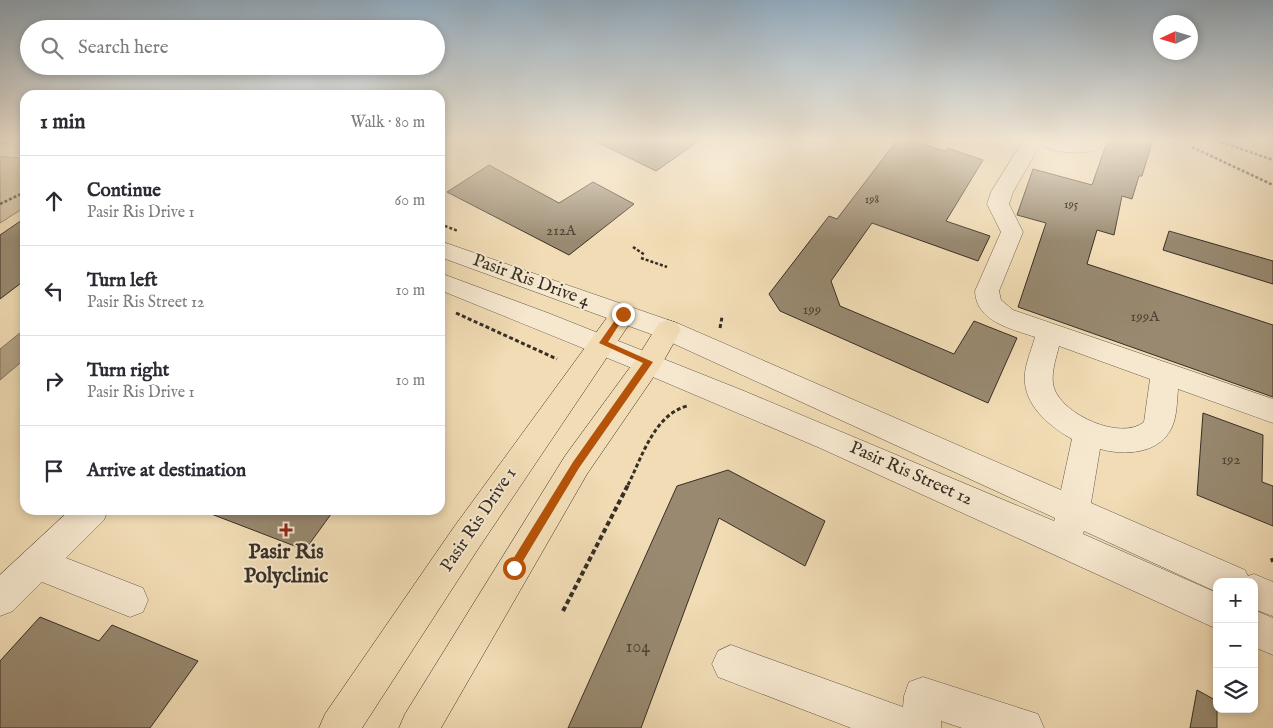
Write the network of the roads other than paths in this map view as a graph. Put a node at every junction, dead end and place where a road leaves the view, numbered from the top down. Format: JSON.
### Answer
{"nodes":[{"id":1,"x":1013,"y":173,"type":"edge"},
{"id":2,"x":445,"y":251,"type":"edge"},
{"id":3,"x":445,"y":282,"type":"edge"},
{"id":4,"x":623,"y":314,"type":"junction"},
{"id":5,"x":668,"y":330,"type":"junction"},
{"id":6,"x":1050,"y":333,"type":"junction"},
{"id":7,"x":603,"y":343,"type":"junction"},
{"id":8,"x":649,"y":362,"type":"junction"},
{"id":9,"x":1165,"y":373,"type":"junction"},
{"id":10,"x":1273,"y":412,"type":"edge"},
{"id":11,"x":1088,"y":434,"type":"junction"},
{"id":12,"x":87,"y":515,"type":"edge"},
{"id":13,"x":1070,"y":526,"type":"junction"},
{"id":14,"x":37,"y":563,"type":"junction"},
{"id":15,"x":1222,"y":578,"type":"edge"},
{"id":16,"x":1258,"y":593,"type":"edge"},
{"id":17,"x":0,"y":599,"type":"edge"},
{"id":18,"x":1273,"y":599,"type":"edge"},
{"id":19,"x":130,"y":600,"type":"dead end"},
{"id":20,"x":1213,"y":609,"type":"edge"},
{"id":21,"x":1258,"y":630,"type":"edge"},
{"id":22,"x":1273,"y":637,"type":"edge"},
{"id":23,"x":731,"y":664,"type":"dead end"},
{"id":24,"x":339,"y":728,"type":"edge"},
{"id":25,"x":419,"y":728,"type":"edge"},
{"id":26,"x":904,"y":728,"type":"edge"},
{"id":27,"x":920,"y":728,"type":"edge"},
{"id":28,"x":1024,"y":728,"type":"edge"}],
"edges":[{"from":1,"to":6,"type":"street"},
{"from":2,"to":4,"type":"street","name":"Pasir Ris Drive 4"},
{"from":3,"to":7,"type":"street","name":"Pasir Ris Drive 4"},
{"from":4,"to":5,"type":"street","name":"Pasir Ris Street 12"},
{"from":4,"to":7,"type":"main road","name":"Pasir Ris Drive 1"},
{"from":5,"to":8,"type":"main road"},
{"from":5,"to":13,"type":"street","name":"Pasir Ris Street 12"},
{"from":6,"to":9,"type":"street"},
{"from":6,"to":11,"type":"street"},
{"from":7,"to":8,"type":"street","name":"Pasir Ris Street 12"},
{"from":7,"to":24,"type":"main road","name":"Pasir Ris Drive 1"},
{"from":8,"to":13,"type":"street","name":"Pasir Ris Street 12"},
{"from":8,"to":25,"type":"main road"},
{"from":9,"to":10,"type":"street"},
{"from":9,"to":11,"type":"street"},
{"from":11,"to":13,"type":"street"},
{"from":12,"to":14,"type":"street"},
{"from":13,"to":15,"type":"street","name":"Pasir Ris Street 12"},
{"from":13,"to":20,"type":"street","name":"Pasir Ris Street 12"},
{"from":14,"to":17,"type":"street"},
{"from":14,"to":19,"type":"street"},
{"from":16,"to":18,"type":"street"},
{"from":21,"to":22,"type":"street"},
{"from":23,"to":26,"type":"street"},
{"from":27,"to":28,"type":"street"}]}
